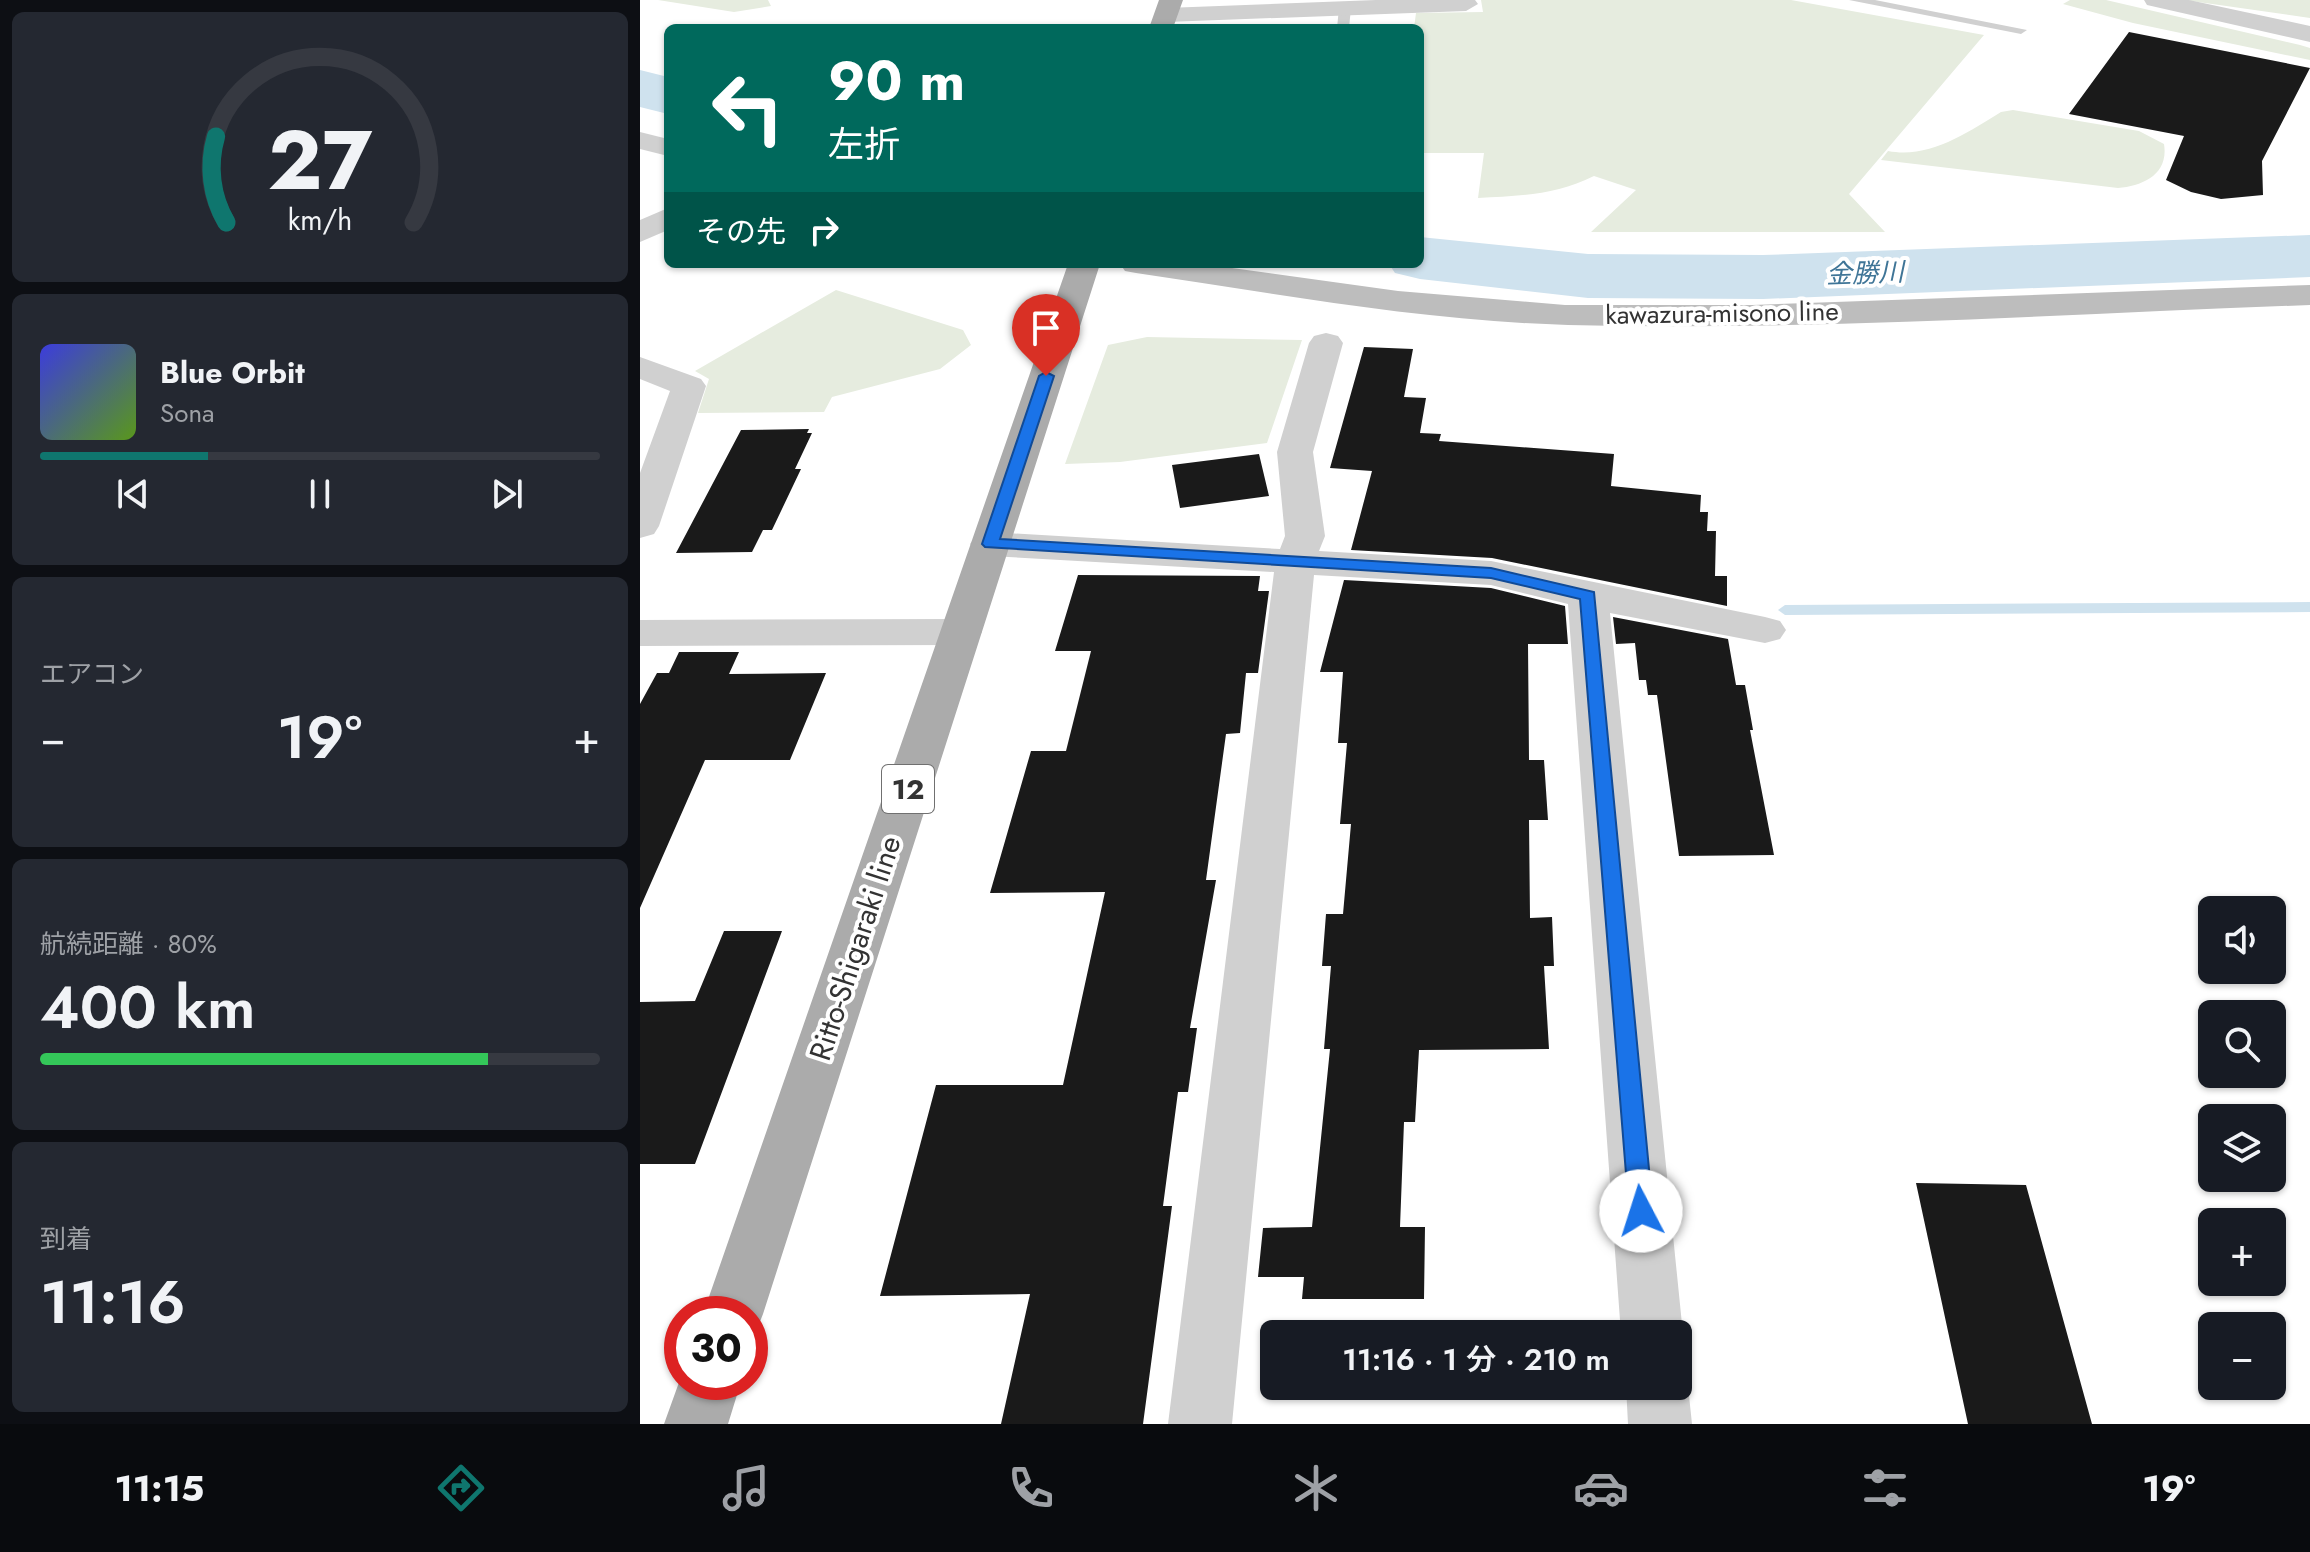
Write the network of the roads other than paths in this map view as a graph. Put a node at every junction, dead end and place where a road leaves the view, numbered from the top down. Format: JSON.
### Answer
{"nodes":[{"id":1,"x":1855,"y":0,"type":"edge"},
{"id":2,"x":2156,"y":0,"type":"edge"},
{"id":3,"x":1392,"y":3,"type":"edge"},
{"id":4,"x":1466,"y":4,"type":"dead end"},
{"id":5,"x":1166,"y":14,"type":"edge"},
{"id":6,"x":1344,"y":18,"type":"edge"},
{"id":7,"x":2021,"y":30,"type":"dead end"},
{"id":8,"x":2310,"y":34,"type":"edge"},
{"id":9,"x":640,"y":140,"type":"edge"},
{"id":10,"x":664,"y":147,"type":"edge"},
{"id":11,"x":664,"y":219,"type":"edge"},
{"id":12,"x":640,"y":233,"type":"edge"},
{"id":13,"x":1083,"y":268,"type":"edge"},
{"id":14,"x":1164,"y":268,"type":"edge"},
{"id":15,"x":2310,"y":295,"type":"edge"},
{"id":16,"x":1326,"y":343,"type":"dead end"},
{"id":17,"x":640,"y":367,"type":"edge"},
{"id":18,"x":643,"y":507,"type":"edge"},
{"id":19,"x":990,"y":544,"type":"junction"},
{"id":20,"x":1295,"y":561,"type":"junction"},
{"id":21,"x":1588,"y":596,"type":"junction"},
{"id":22,"x":1765,"y":630,"type":"dead end"},
{"id":23,"x":961,"y":632,"type":"junction"},
{"id":24,"x":640,"y":633,"type":"edge"},
{"id":25,"x":739,"y":1296,"type":"edge"},
{"id":26,"x":1651,"y":1320,"type":"edge"},
{"id":27,"x":704,"y":1400,"type":"edge"},
{"id":28,"x":1658,"y":1400,"type":"edge"},
{"id":29,"x":696,"y":1424,"type":"edge"},
{"id":30,"x":1200,"y":1424,"type":"edge"},
{"id":31,"x":1660,"y":1424,"type":"edge"}],
"edges":[{"from":1,"to":7,"type":"lane"},
{"from":2,"to":8,"type":"street"},
{"from":3,"to":4,"type":"street"},
{"from":3,"to":6,"type":"street"},
{"from":5,"to":6,"type":"street"},
{"from":9,"to":10,"type":"street"},
{"from":11,"to":12,"type":"street"},
{"from":13,"to":19,"type":"main road","name":"Ritto-Shigaraki line","number":"12"},
{"from":14,"to":15,"type":"main road","name":"kawazura-misono line"},
{"from":16,"to":20,"type":"street"},
{"from":17,"to":18,"type":"street"},
{"from":19,"to":20,"type":"street"},
{"from":19,"to":23,"type":"main road","name":"Ritto-Shigaraki line","number":"12"},
{"from":20,"to":21,"type":"street"},
{"from":20,"to":30,"type":"street"},
{"from":21,"to":22,"type":"street"},
{"from":21,"to":26,"type":"street"},
{"from":23,"to":24,"type":"street"},
{"from":23,"to":25,"type":"main road","name":"Ritto-Shigaraki line","number":"12"},
{"from":27,"to":29,"type":"main road"},
{"from":28,"to":31,"type":"street"}]}
